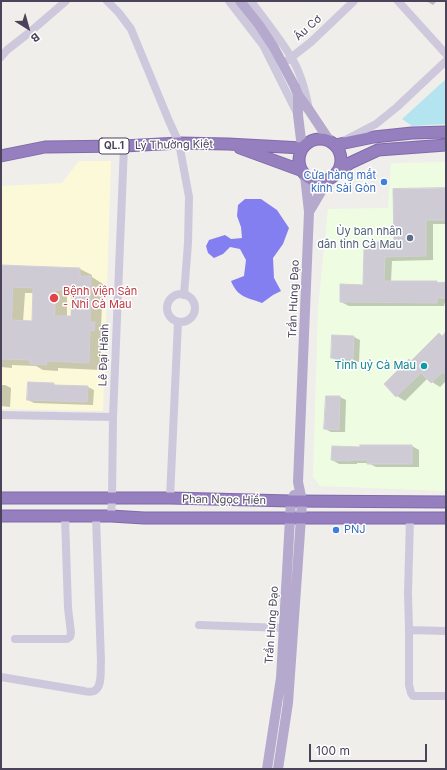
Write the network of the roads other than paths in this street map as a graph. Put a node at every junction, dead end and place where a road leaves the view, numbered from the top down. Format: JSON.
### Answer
{"nodes":[{"id":1,"x":66,"y":1,"type":"edge"},
{"id":2,"x":107,"y":1,"type":"edge"},
{"id":3,"x":229,"y":1,"type":"edge"},
{"id":4,"x":240,"y":1,"type":"edge"},
{"id":5,"x":251,"y":1,"type":"edge"},
{"id":6,"x":354,"y":1,"type":"edge"},
{"id":7,"x":398,"y":1,"type":"edge"},
{"id":8,"x":446,"y":54,"type":"edge"},
{"id":9,"x":1,"y":57,"type":"edge"},
{"id":10,"x":291,"y":57,"type":"junction"},
{"id":11,"x":446,"y":61,"type":"edge"},
{"id":12,"x":276,"y":70,"type":"junction"},
{"id":13,"x":296,"y":91,"type":"junction"},
{"id":14,"x":309,"y":110,"type":"junction"},
{"id":15,"x":298,"y":115,"type":"junction"},
{"id":16,"x":446,"y":132,"type":"edge"},
{"id":17,"x":179,"y":143,"type":"junction"},
{"id":18,"x":332,"y":143,"type":"junction"},
{"id":19,"x":228,"y":144,"type":"junction"},
{"id":20,"x":446,"y":145,"type":"edge"},
{"id":21,"x":124,"y":146,"type":"junction"},
{"id":22,"x":302,"y":148,"type":"junction"},
{"id":23,"x":1,"y":156,"type":"edge"},
{"id":24,"x":338,"y":172,"type":"junction"},
{"id":25,"x":303,"y":173,"type":"junction"},
{"id":26,"x":328,"y":180,"type":"junction"},
{"id":27,"x":309,"y":212,"type":"junction"},
{"id":28,"x":184,"y":294,"type":"junction"},
{"id":29,"x":178,"y":322,"type":"junction"},
{"id":30,"x":1,"y":415,"type":"edge"},
{"id":31,"x":113,"y":417,"type":"junction"},
{"id":32,"x":1,"y":498,"type":"edge"},
{"id":33,"x":170,"y":498,"type":"junction"},
{"id":34,"x":112,"y":499,"type":"junction"},
{"id":35,"x":297,"y":501,"type":"junction"},
{"id":36,"x":446,"y":502,"type":"edge"},
{"id":37,"x":1,"y":516,"type":"edge"},
{"id":38,"x":111,"y":516,"type":"junction"},
{"id":39,"x":65,"y":517,"type":"junction"},
{"id":40,"x":96,"y":517,"type":"junction"},
{"id":41,"x":296,"y":518,"type":"junction"},
{"id":42,"x":410,"y":518,"type":"junction"},
{"id":43,"x":446,"y":518,"type":"edge"},
{"id":44,"x":199,"y":625,"type":"dead end"},
{"id":45,"x":284,"y":628,"type":"junction"},
{"id":46,"x":409,"y":630,"type":"junction"},
{"id":47,"x":446,"y":631,"type":"edge"},
{"id":48,"x":15,"y":640,"type":"dead end"},
{"id":49,"x":286,"y":667,"type":"junction"},
{"id":50,"x":1,"y":677,"type":"edge"},
{"id":51,"x":446,"y":696,"type":"edge"},
{"id":52,"x":267,"y":769,"type":"edge"},
{"id":53,"x":278,"y":769,"type":"edge"}],
"edges":[{"from":1,"to":9,"type":"street"},
{"from":2,"to":17,"type":"street"},
{"from":3,"to":12,"type":"street"},
{"from":4,"to":13,"type":"main road","bridge":true},
{"from":5,"to":10,"type":"street"},
{"from":6,"to":10,"type":"street","name":"Âu Cơ"},
{"from":7,"to":8,"type":"street"},
{"from":10,"to":12,"type":"street","name":"Âu Cơ"},
{"from":10,"to":14,"type":"street"},
{"from":11,"to":18,"type":"street"},
{"from":12,"to":15,"type":"street"},
{"from":13,"to":14,"type":"main road"},
{"from":13,"to":15,"type":"main road"},
{"from":14,"to":18,"type":"main road"},
{"from":15,"to":22,"type":"main road"},
{"from":16,"to":18,"type":"highway"},
{"from":17,"to":19,"type":"highway","name":"Lý Thường Kiệt","number":"QL.1"},
{"from":17,"to":21,"type":"highway","name":"Lý Thường Kiệt","number":"QL.1"},
{"from":17,"to":28,"type":"street"},
{"from":18,"to":22,"type":"highway"},
{"from":18,"to":24,"type":"highway"},
{"from":19,"to":22,"type":"highway","name":"Lý Thường Kiệt","number":"QL.1"},
{"from":19,"to":25,"type":"highway","name":"Lý Thường Kiệt","number":"QL.1"},
{"from":20,"to":24,"type":"highway"},
{"from":21,"to":23,"type":"highway","name":"Lý Thường Kiệt","number":"QL.1"},
{"from":21,"to":31,"type":"street","name":"Lê Đại Hành"},
{"from":22,"to":25,"type":"highway"},
{"from":24,"to":26,"type":"highway"},
{"from":25,"to":26,"type":"highway","number":"QL.1"},
{"from":25,"to":27,"type":"main road","name":"Trần Hưng Đạo"},
{"from":26,"to":27,"type":"main road","name":"Trần Hưng Đạo"},
{"from":27,"to":35,"type":"main road","name":"Trần Hưng Đạo"},
{"from":28,"to":29,"type":"street"},
{"from":28,"to":29,"type":"street"},
{"from":29,"to":33,"type":"street"},
{"from":30,"to":31,"type":"street"},
{"from":31,"to":34,"type":"street","name":"Lê Đại Hành"},
{"from":32,"to":34,"type":"highway","name":"Phan Ngọc Hiển"},
{"from":33,"to":34,"type":"highway","name":"Phan Ngọc Hiển"},
{"from":33,"to":35,"type":"highway","name":"Phan Ngọc Hiển"},
{"from":34,"to":38,"type":"street","name":"Lê Đại Hành"},
{"from":35,"to":36,"type":"highway","name":"Phan Ngọc Hiển"},
{"from":35,"to":41,"type":"main road","name":"Trần Hưng Đạo"},
{"from":37,"to":39,"type":"highway","name":"Phan Ngọc Hiển"},
{"from":38,"to":40,"type":"highway","name":"Phan Ngọc Hiển"},
{"from":38,"to":41,"type":"highway","name":"Phan Ngọc Hiển"},
{"from":39,"to":40,"type":"highway","name":"Phan Ngọc Hiển"},
{"from":39,"to":48,"type":"street"},
{"from":40,"to":50,"type":"street"},
{"from":41,"to":42,"type":"highway","name":"Phan Ngọc Hiển"},
{"from":41,"to":45,"type":"main road","name":"Trần Hưng Đạo"},
{"from":41,"to":49,"type":"main road","name":"Trần Hưng Đạo"},
{"from":42,"to":43,"type":"highway","name":"Phan Ngọc Hiển"},
{"from":42,"to":46,"type":"street"},
{"from":44,"to":45,"type":"street"},
{"from":45,"to":49,"type":"main road","name":"Trần Hưng Đạo"},
{"from":46,"to":47,"type":"street"},
{"from":46,"to":51,"type":"street"},
{"from":49,"to":52,"type":"main road","name":"Trần Hưng Đạo"},
{"from":49,"to":53,"type":"main road","name":"Trần Hưng Đạo"}]}
